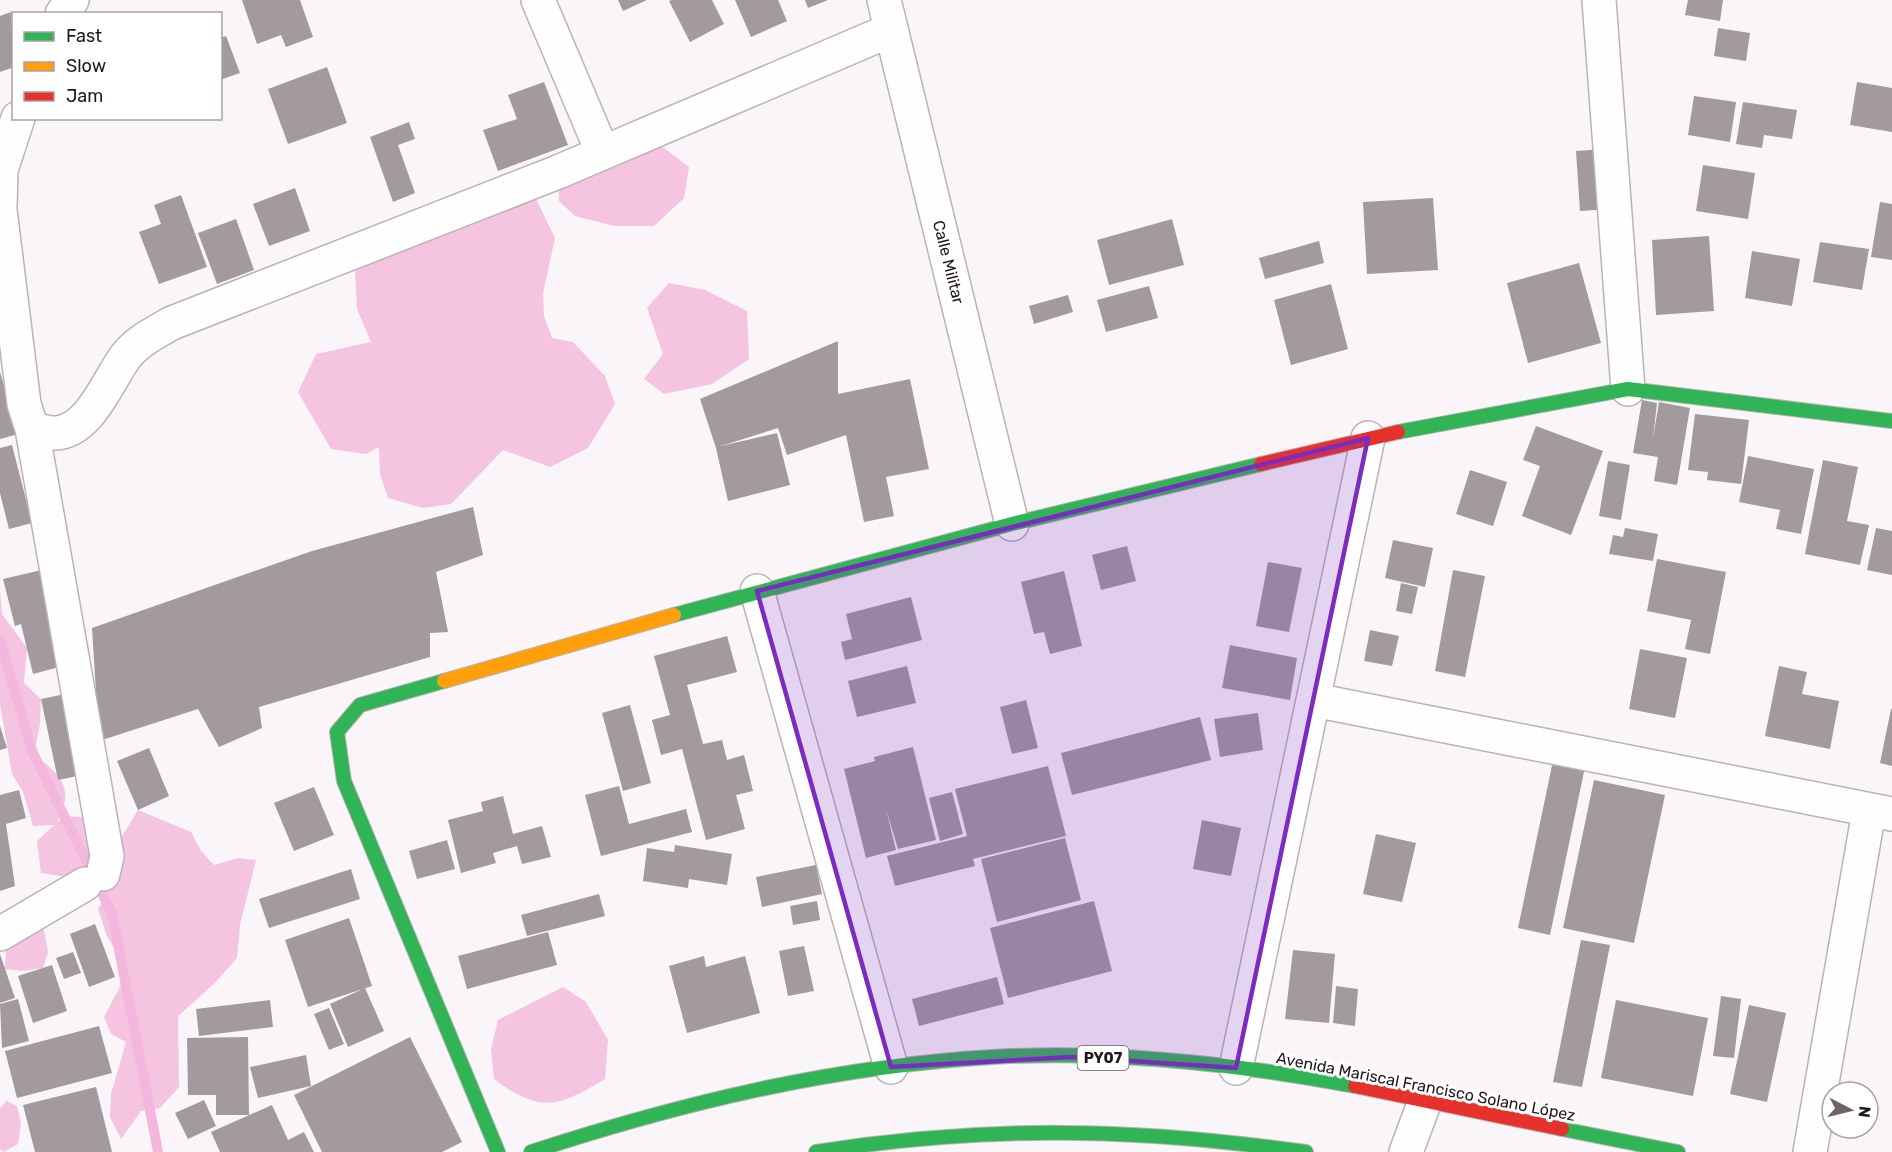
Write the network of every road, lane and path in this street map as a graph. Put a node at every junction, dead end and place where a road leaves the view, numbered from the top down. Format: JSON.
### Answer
{"nodes":[{"id":1,"x":537,"y":0,"type":"edge"},
{"id":2,"x":1599,"y":0,"type":"edge"},
{"id":3,"x":887,"y":15,"type":"edge"},
{"id":4,"x":17,"y":120,"type":"edge"},
{"id":5,"x":602,"y":152,"type":"junction"},
{"id":6,"x":0,"y":208,"type":"edge"},
{"id":7,"x":1628,"y":389,"type":"junction"},
{"id":8,"x":1892,"y":421,"type":"edge"},
{"id":9,"x":32,"y":429,"type":"junction"},
{"id":10,"x":1368,"y":438,"type":"junction"},
{"id":11,"x":1012,"y":524,"type":"junction"},
{"id":12,"x":757,"y":591,"type":"junction"},
{"id":13,"x":1314,"y":700,"type":"junction"},
{"id":14,"x":1880,"y":812,"type":"edge"},
{"id":15,"x":0,"y":934,"type":"edge"},
{"id":16,"x":891,"y":1067,"type":"junction"},
{"id":17,"x":1236,"y":1068,"type":"junction"},
{"id":18,"x":1425,"y":1101,"type":"junction"},
{"id":19,"x":498,"y":1152,"type":"edge"},
{"id":20,"x":531,"y":1152,"type":"edge"},
{"id":21,"x":816,"y":1152,"type":"edge"},
{"id":22,"x":1306,"y":1152,"type":"edge"},
{"id":23,"x":1407,"y":1152,"type":"edge"},
{"id":24,"x":1678,"y":1152,"type":"edge"},
{"id":25,"x":1810,"y":1152,"type":"edge"}],
"edges":[{"from":1,"to":5,"type":"street"},
{"from":2,"to":7,"type":"street"},
{"from":3,"to":5,"type":"street"},
{"from":3,"to":11,"type":"street","name":"Calle Militar"},
{"from":4,"to":6,"type":"street"},
{"from":5,"to":9,"type":"street"},
{"from":6,"to":9,"type":"street"},
{"from":7,"to":8,"type":"street"},
{"from":7,"to":10,"type":"street"},
{"from":9,"to":15,"type":"street"},
{"from":10,"to":11,"type":"street"},
{"from":10,"to":13,"type":"street"},
{"from":11,"to":12,"type":"street"},
{"from":12,"to":16,"type":"street"},
{"from":12,"to":19,"type":"street"},
{"from":13,"to":14,"type":"street"},
{"from":13,"to":17,"type":"street"},
{"from":14,"to":25,"type":"street"},
{"from":16,"to":17,"type":"street","name":"Avenida Mariscal Francisco Solano López","number":"PY07"},
{"from":16,"to":20,"type":"street","name":"Avenida Mariscal Francisco Solano López","number":"PY07"},
{"from":17,"to":18,"type":"street","name":"Avenida Mariscal Francisco Solano López","number":"PY07"},
{"from":18,"to":23,"type":"street"},
{"from":18,"to":24,"type":"street","name":"Avenida Mariscal Francisco Solano López","number":"PY07"},
{"from":21,"to":22,"type":"street"}]}
